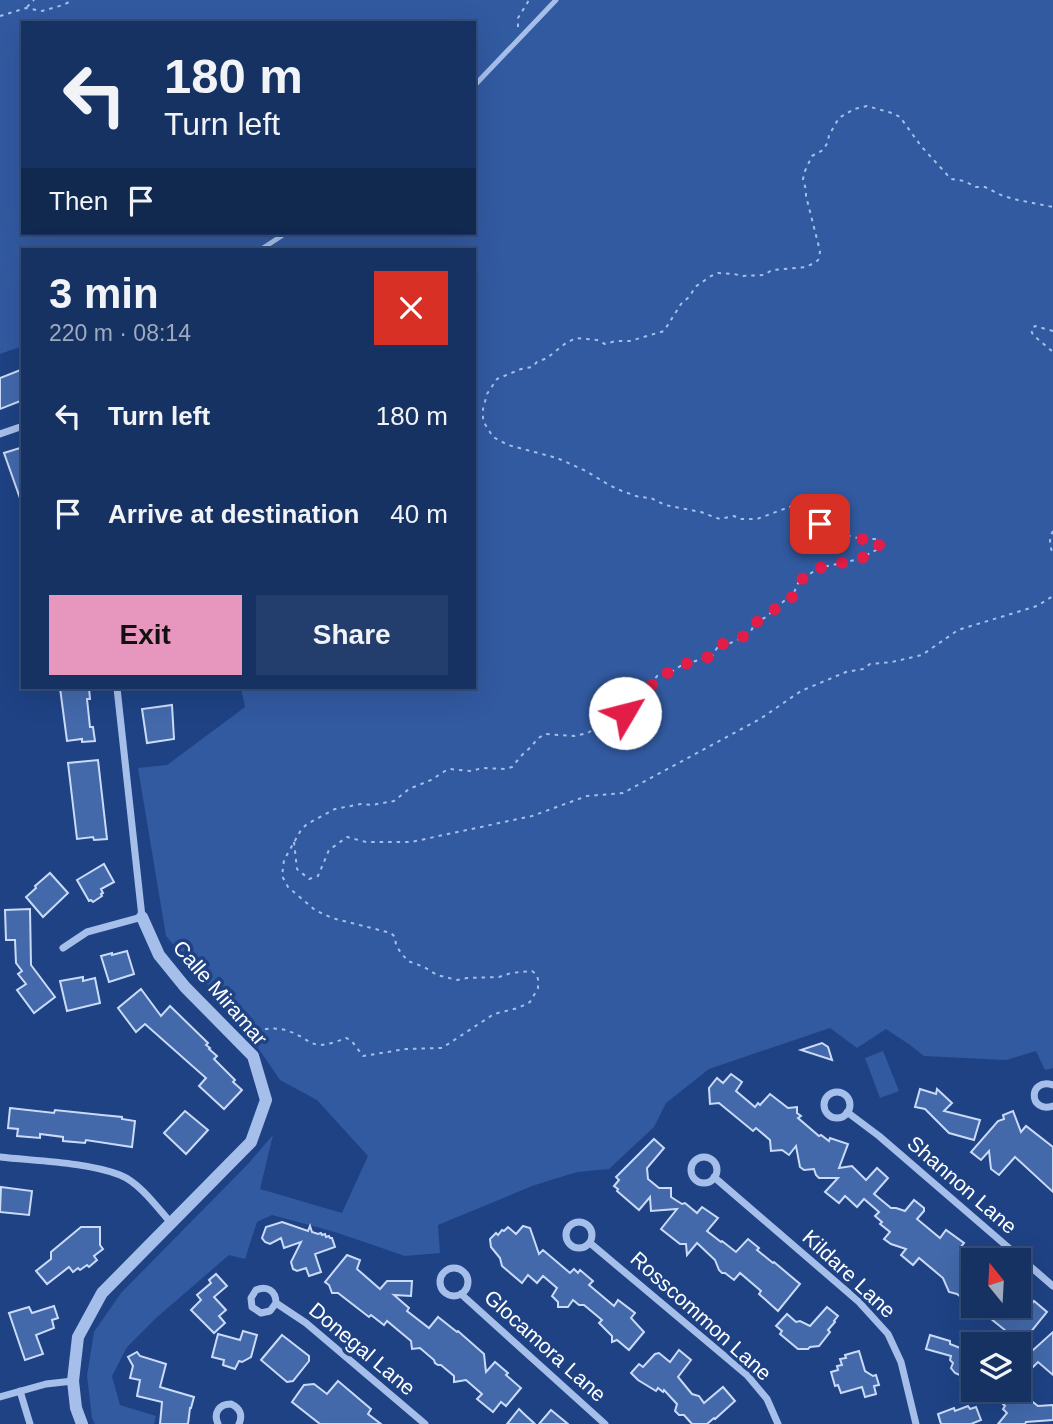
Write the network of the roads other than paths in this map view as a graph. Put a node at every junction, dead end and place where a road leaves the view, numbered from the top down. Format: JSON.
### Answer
{"nodes":[{"id":1,"x":556,"y":0,"type":"edge"},
{"id":2,"x":476,"y":84,"type":"edge"},
{"id":3,"x":283,"y":235,"type":"edge"},
{"id":4,"x":263,"y":248,"type":"edge"},
{"id":5,"x":21,"y":427,"type":"edge"},
{"id":6,"x":0,"y":434,"type":"edge"},
{"id":7,"x":117,"y":689,"type":"edge"},
{"id":8,"x":142,"y":917,"type":"junction"},
{"id":9,"x":64,"y":948,"type":"dead end"},
{"id":10,"x":1053,"y":1085,"type":"edge"},
{"id":11,"x":1053,"y":1107,"type":"edge"},
{"id":12,"x":847,"y":1112,"type":"dead end"},
{"id":13,"x":0,"y":1157,"type":"edge"},
{"id":14,"x":714,"y":1177,"type":"dead end"},
{"id":15,"x":172,"y":1224,"type":"junction"},
{"id":16,"x":590,"y":1243,"type":"dead end"},
{"id":17,"x":1053,"y":1286,"type":"edge"},
{"id":18,"x":461,"y":1294,"type":"junction"},
{"id":19,"x":276,"y":1303,"type":"dead end"},
{"id":20,"x":73,"y":1381,"type":"junction"},
{"id":21,"x":20,"y":1391,"type":"junction"},
{"id":22,"x":0,"y":1397,"type":"edge"},
{"id":23,"x":30,"y":1424,"type":"edge"},
{"id":24,"x":82,"y":1424,"type":"edge"},
{"id":25,"x":218,"y":1424,"type":"edge"},
{"id":26,"x":239,"y":1424,"type":"edge"},
{"id":27,"x":425,"y":1424,"type":"edge"},
{"id":28,"x":605,"y":1424,"type":"edge"},
{"id":29,"x":778,"y":1424,"type":"edge"},
{"id":30,"x":916,"y":1424,"type":"edge"}],
"edges":[{"from":1,"to":2,"type":"lane"},
{"from":3,"to":4,"type":"lane"},
{"from":5,"to":6,"type":"street"},
{"from":7,"to":8,"type":"street","name":"Calle Miramar"},
{"from":8,"to":9,"type":"street"},
{"from":8,"to":15,"type":"street","name":"Calle Miramar"},
{"from":10,"to":11,"type":"street"},
{"from":12,"to":17,"type":"street","name":"Shannon Lane"},
{"from":13,"to":15,"type":"street"},
{"from":14,"to":30,"type":"street","name":"Kildare Lane"},
{"from":15,"to":20,"type":"street","name":"Calle Miramar"},
{"from":16,"to":29,"type":"street","name":"Rosscommon Lane"},
{"from":18,"to":18,"type":"street","name":"Glocamora Lane"},
{"from":18,"to":28,"type":"street","name":"Glocamora Lane"},
{"from":19,"to":27,"type":"street","name":"Donegal Lane"},
{"from":20,"to":21,"type":"street"},
{"from":20,"to":24,"type":"street","name":"Calle Miramar"},
{"from":21,"to":22,"type":"street"},
{"from":21,"to":23,"type":"street"},
{"from":25,"to":26,"type":"street"}]}
